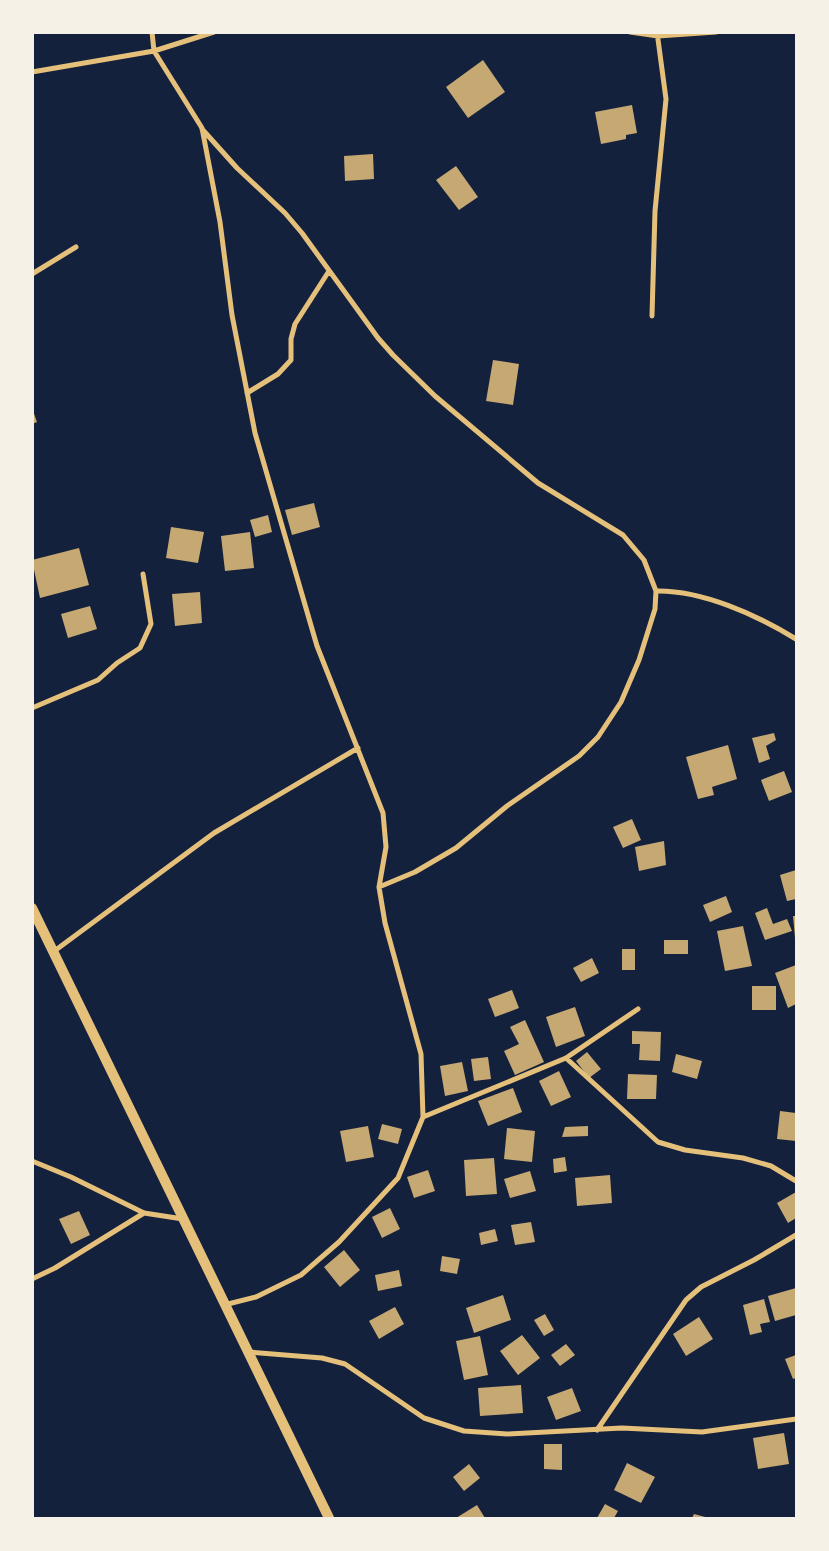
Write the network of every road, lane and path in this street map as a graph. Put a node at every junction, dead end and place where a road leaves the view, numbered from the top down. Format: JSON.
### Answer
{"nodes":[{"id":1,"x":152,"y":32,"type":"edge"},
{"id":2,"x":214,"y":32,"type":"edge"},
{"id":3,"x":630,"y":32,"type":"edge"},
{"id":4,"x":716,"y":32,"type":"edge"},
{"id":5,"x":657,"y":34,"type":"edge"},
{"id":6,"x":154,"y":51,"type":"junction"},
{"id":7,"x":32,"y":72,"type":"edge"},
{"id":8,"x":202,"y":128,"type":"junction"},
{"id":9,"x":76,"y":246,"type":"dead end"},
{"id":10,"x":329,"y":271,"type":"junction"},
{"id":11,"x":32,"y":274,"type":"edge"},
{"id":12,"x":652,"y":316,"type":"dead end"},
{"id":13,"x":247,"y":393,"type":"junction"},
{"id":14,"x":143,"y":574,"type":"dead end"},
{"id":15,"x":656,"y":591,"type":"junction"},
{"id":16,"x":796,"y":639,"type":"edge"},
{"id":17,"x":32,"y":708,"type":"edge"},
{"id":18,"x":358,"y":748,"type":"junction"},
{"id":19,"x":379,"y":887,"type":"junction"},
{"id":20,"x":32,"y":908,"type":"edge"},
{"id":21,"x":52,"y":952,"type":"junction"},
{"id":22,"x":638,"y":1009,"type":"dead end"},
{"id":23,"x":566,"y":1058,"type":"junction"},
{"id":24,"x":423,"y":1117,"type":"junction"},
{"id":25,"x":32,"y":1161,"type":"edge"},
{"id":26,"x":796,"y":1181,"type":"edge"},
{"id":27,"x":144,"y":1213,"type":"junction"},
{"id":28,"x":182,"y":1219,"type":"junction"},
{"id":29,"x":796,"y":1235,"type":"edge"},
{"id":30,"x":32,"y":1279,"type":"edge"},
{"id":31,"x":224,"y":1305,"type":"junction"},
{"id":32,"x":246,"y":1352,"type":"junction"},
{"id":33,"x":796,"y":1419,"type":"edge"},
{"id":34,"x":598,"y":1430,"type":"junction"},
{"id":35,"x":329,"y":1518,"type":"edge"}],
"edges":[{"from":1,"to":6,"type":"street"},
{"from":2,"to":6,"type":"street"},
{"from":3,"to":5,"type":"street"},
{"from":4,"to":5,"type":"street"},
{"from":5,"to":12,"type":"street"},
{"from":6,"to":7,"type":"street"},
{"from":6,"to":8,"type":"street"},
{"from":8,"to":10,"type":"street"},
{"from":8,"to":13,"type":"street"},
{"from":9,"to":11,"type":"street"},
{"from":10,"to":13,"type":"street"},
{"from":10,"to":15,"type":"street"},
{"from":13,"to":18,"type":"street"},
{"from":14,"to":17,"type":"street"},
{"from":15,"to":16,"type":"street"},
{"from":15,"to":19,"type":"street"},
{"from":18,"to":19,"type":"street"},
{"from":18,"to":21,"type":"street"},
{"from":19,"to":24,"type":"street"},
{"from":20,"to":21,"type":"main road"},
{"from":21,"to":28,"type":"main road"},
{"from":22,"to":23,"type":"street"},
{"from":23,"to":24,"type":"street"},
{"from":23,"to":26,"type":"street"},
{"from":24,"to":31,"type":"street"},
{"from":25,"to":27,"type":"street"},
{"from":27,"to":28,"type":"street"},
{"from":27,"to":30,"type":"street"},
{"from":28,"to":31,"type":"main road"},
{"from":29,"to":34,"type":"street"},
{"from":31,"to":32,"type":"main road"},
{"from":32,"to":34,"type":"street"},
{"from":32,"to":35,"type":"main road"},
{"from":33,"to":34,"type":"street"}]}
